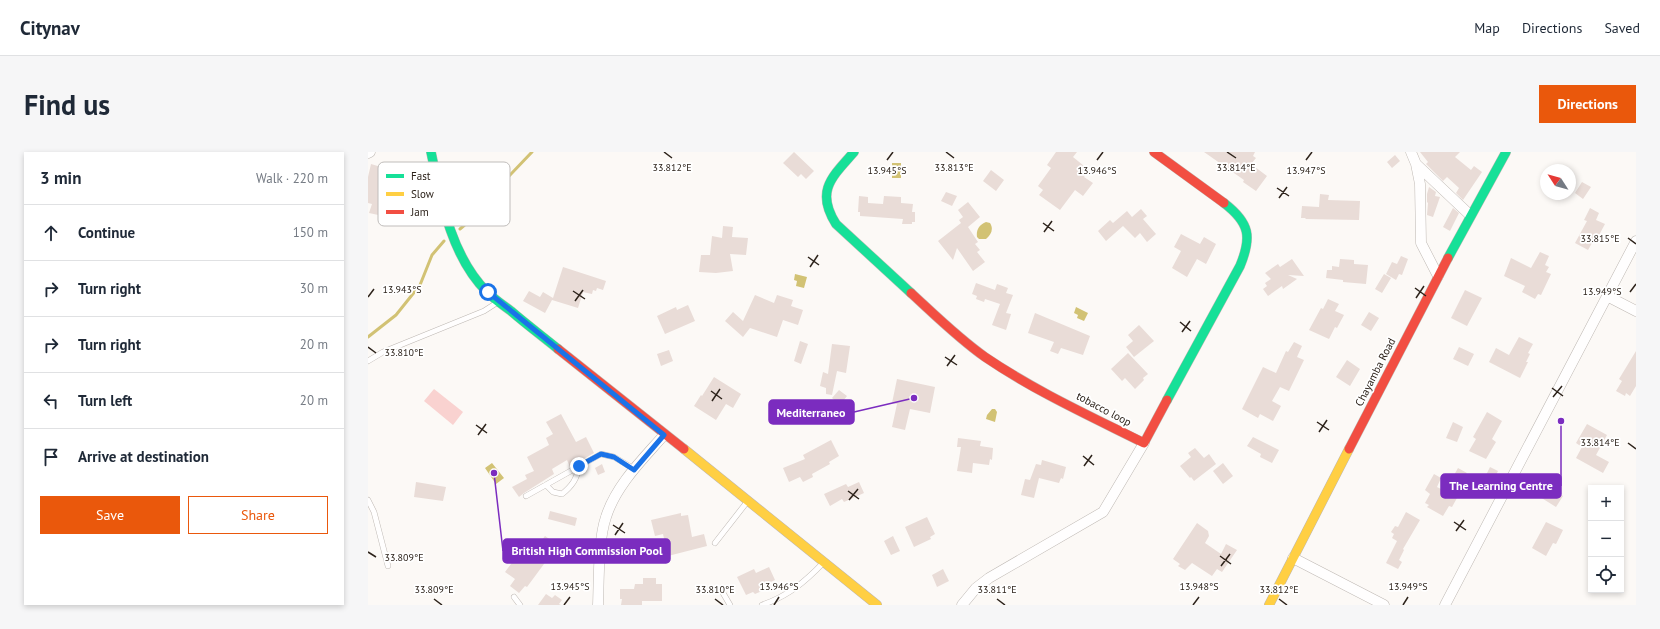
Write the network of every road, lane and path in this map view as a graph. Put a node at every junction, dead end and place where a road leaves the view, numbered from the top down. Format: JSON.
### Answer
{"nodes":[{"id":1,"x":431,"y":152,"type":"edge"},
{"id":2,"x":854,"y":152,"type":"edge"},
{"id":3,"x":1154,"y":152,"type":"edge"},
{"id":4,"x":1411,"y":152,"type":"edge"},
{"id":5,"x":1506,"y":152,"type":"edge"},
{"id":6,"x":433,"y":162,"type":"edge"},
{"id":7,"x":1416,"y":164,"type":"junction"},
{"id":8,"x":1470,"y":215,"type":"junction"},
{"id":9,"x":451,"y":226,"type":"edge"},
{"id":10,"x":1636,"y":242,"type":"edge"},
{"id":11,"x":1438,"y":276,"type":"junction"},
{"id":12,"x":1607,"y":296,"type":"junction"},
{"id":13,"x":499,"y":302,"type":"junction"},
{"id":14,"x":1636,"y":311,"type":"edge"},
{"id":15,"x":368,"y":361,"type":"edge"},
{"id":16,"x":664,"y":435,"type":"junction"},
{"id":17,"x":1144,"y":443,"type":"junction"},
{"id":18,"x":579,"y":466,"type":"junction"},
{"id":19,"x":634,"y":470,"type":"junction"},
{"id":20,"x":546,"y":485,"type":"junction"},
{"id":21,"x":526,"y":496,"type":"dead end"},
{"id":22,"x":368,"y":500,"type":"edge"},
{"id":23,"x":748,"y":502,"type":"junction"},
{"id":24,"x":715,"y":543,"type":"dead end"},
{"id":25,"x":602,"y":544,"type":"junction"},
{"id":26,"x":658,"y":549,"type":"dead end"},
{"id":27,"x":1293,"y":558,"type":"junction"},
{"id":28,"x":824,"y":561,"type":"junction"},
{"id":29,"x":388,"y":566,"type":"dead end"},
{"id":30,"x":723,"y":593,"type":"dead end"},
{"id":31,"x":514,"y":597,"type":"dead end"},
{"id":32,"x":520,"y":605,"type":"edge"},
{"id":33,"x":598,"y":605,"type":"edge"},
{"id":34,"x":730,"y":605,"type":"edge"},
{"id":35,"x":762,"y":605,"type":"edge"},
{"id":36,"x":877,"y":605,"type":"edge"},
{"id":37,"x":962,"y":605,"type":"edge"},
{"id":38,"x":1269,"y":605,"type":"edge"},
{"id":39,"x":1384,"y":605,"type":"edge"},
{"id":40,"x":1445,"y":605,"type":"edge"}],
"edges":[{"from":1,"to":6,"type":"street"},
{"from":2,"to":17,"type":"street","name":"tobacco loop"},
{"from":3,"to":17,"type":"street"},
{"from":4,"to":7,"type":"street"},
{"from":5,"to":8,"type":"street","name":"Chayamba Road"},
{"from":7,"to":8,"type":"street"},
{"from":7,"to":11,"type":"street"},
{"from":8,"to":11,"type":"street","name":"Chayamba Road"},
{"from":9,"to":13,"type":"street"},
{"from":10,"to":12,"type":"street"},
{"from":11,"to":27,"type":"street","name":"Chayamba Road"},
{"from":12,"to":14,"type":"street"},
{"from":12,"to":40,"type":"street"},
{"from":13,"to":15,"type":"lane"},
{"from":13,"to":16,"type":"street"},
{"from":16,"to":19,"type":"street"},
{"from":16,"to":23,"type":"street"},
{"from":17,"to":37,"type":"street"},
{"from":18,"to":19,"type":"lane"},
{"from":18,"to":20,"type":"lane"},
{"from":18,"to":20,"type":"lane"},
{"from":19,"to":25,"type":"street"},
{"from":20,"to":21,"type":"lane"},
{"from":22,"to":29,"type":"lane"},
{"from":23,"to":24,"type":"lane"},
{"from":23,"to":28,"type":"street"},
{"from":25,"to":26,"type":"lane"},
{"from":25,"to":33,"type":"street"},
{"from":27,"to":38,"type":"street","name":"Chayamba Road"},
{"from":27,"to":39,"type":"street"},
{"from":28,"to":35,"type":"lane"},
{"from":28,"to":36,"type":"street"},
{"from":30,"to":34,"type":"lane"},
{"from":31,"to":32,"type":"lane"}]}
